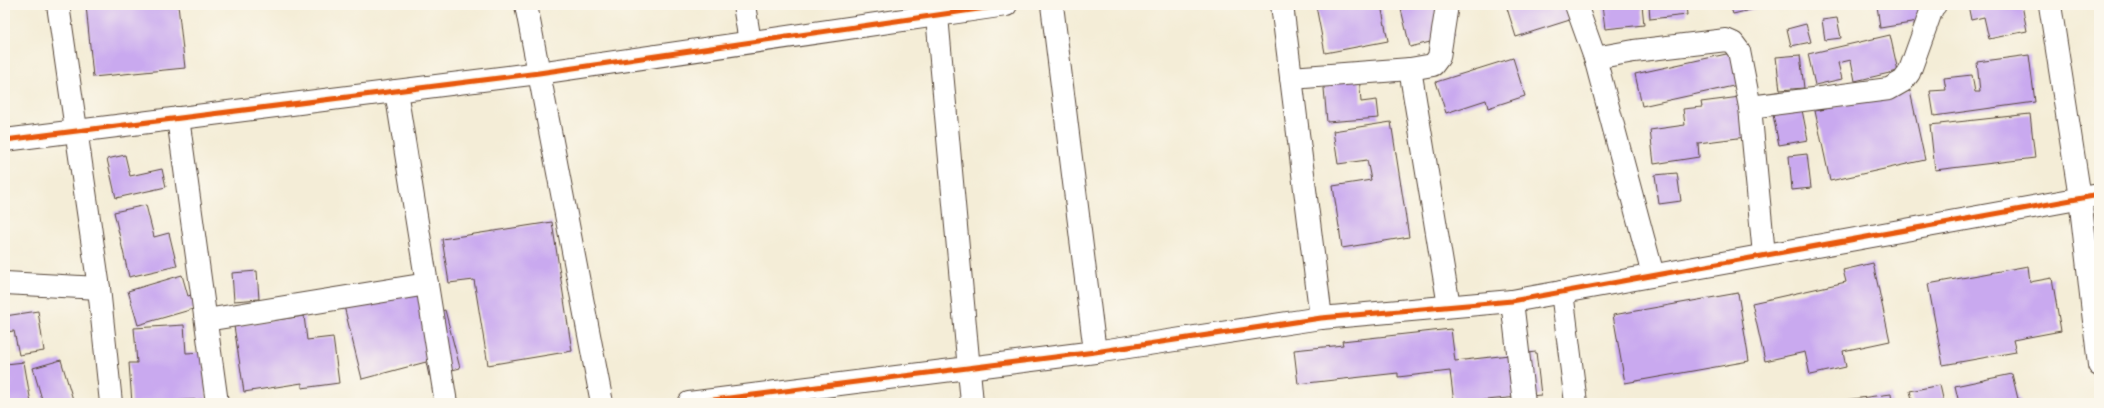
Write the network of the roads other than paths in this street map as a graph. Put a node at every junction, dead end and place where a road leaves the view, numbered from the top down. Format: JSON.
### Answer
{"nodes":[{"id":1,"x":58,"y":5,"type":"edge"},
{"id":2,"x":526,"y":5,"type":"edge"},
{"id":3,"x":744,"y":5,"type":"edge"},
{"id":4,"x":1006,"y":5,"type":"edge"},
{"id":5,"x":1052,"y":5,"type":"edge"},
{"id":6,"x":1282,"y":5,"type":"edge"},
{"id":7,"x":1447,"y":5,"type":"edge"},
{"id":8,"x":1576,"y":5,"type":"edge"},
{"id":9,"x":1934,"y":5,"type":"edge"},
{"id":10,"x":2050,"y":5,"type":"edge"},
{"id":11,"x":937,"y":10,"type":"edge"},
{"id":12,"x":750,"y":42,"type":"junction"},
{"id":13,"x":1595,"y":58,"type":"junction"},
{"id":14,"x":1410,"y":69,"type":"junction"},
{"id":15,"x":539,"y":73,"type":"junction"},
{"id":16,"x":1291,"y":78,"type":"junction"},
{"id":17,"x":396,"y":91,"type":"junction"},
{"id":18,"x":1750,"y":107,"type":"junction"},
{"id":19,"x":178,"y":118,"type":"junction"},
{"id":20,"x":77,"y":130,"type":"junction"},
{"id":21,"x":5,"y":140,"type":"edge"},
{"id":22,"x":2089,"y":197,"type":"edge"},
{"id":23,"x":1764,"y":255,"type":"junction"},
{"id":24,"x":1653,"y":275,"type":"junction"},
{"id":25,"x":5,"y":283,"type":"edge"},
{"id":26,"x":427,"y":284,"type":"junction"},
{"id":27,"x":98,"y":288,"type":"junction"},
{"id":28,"x":1562,"y":292,"type":"junction"},
{"id":29,"x":1512,"y":301,"type":"junction"},
{"id":30,"x":1449,"y":306,"type":"junction"},
{"id":31,"x":1321,"y":318,"type":"junction"},
{"id":32,"x":206,"y":320,"type":"junction"},
{"id":33,"x":1095,"y":352,"type":"junction"},
{"id":34,"x":2099,"y":365,"type":"edge"},
{"id":35,"x":969,"y":369,"type":"junction"},
{"id":36,"x":111,"y":403,"type":"edge"},
{"id":37,"x":217,"y":403,"type":"edge"},
{"id":38,"x":446,"y":403,"type":"edge"},
{"id":39,"x":602,"y":403,"type":"edge"},
{"id":40,"x":689,"y":403,"type":"edge"},
{"id":41,"x":972,"y":403,"type":"edge"},
{"id":42,"x":1524,"y":403,"type":"edge"},
{"id":43,"x":1576,"y":403,"type":"edge"}],
"edges":[{"from":1,"to":20,"type":"street"},
{"from":2,"to":15,"type":"street"},
{"from":3,"to":12,"type":"street"},
{"from":4,"to":11,"type":"street"},
{"from":5,"to":33,"type":"street"},
{"from":6,"to":16,"type":"street"},
{"from":7,"to":14,"type":"street"},
{"from":8,"to":13,"type":"street"},
{"from":9,"to":18,"type":"street"},
{"from":10,"to":22,"type":"street"},
{"from":11,"to":12,"type":"street"},
{"from":11,"to":35,"type":"street"},
{"from":12,"to":15,"type":"street"},
{"from":13,"to":18,"type":"street"},
{"from":13,"to":24,"type":"street"},
{"from":14,"to":16,"type":"street"},
{"from":14,"to":30,"type":"street"},
{"from":15,"to":17,"type":"street"},
{"from":15,"to":39,"type":"street"},
{"from":16,"to":31,"type":"street"},
{"from":17,"to":19,"type":"street"},
{"from":17,"to":26,"type":"street"},
{"from":18,"to":23,"type":"street"},
{"from":19,"to":20,"type":"street"},
{"from":19,"to":32,"type":"street"},
{"from":20,"to":21,"type":"street"},
{"from":20,"to":27,"type":"street"},
{"from":22,"to":23,"type":"street"},
{"from":22,"to":34,"type":"street"},
{"from":23,"to":24,"type":"street"},
{"from":24,"to":28,"type":"street"},
{"from":25,"to":27,"type":"street"},
{"from":26,"to":32,"type":"street"},
{"from":26,"to":38,"type":"street"},
{"from":27,"to":36,"type":"street"},
{"from":28,"to":29,"type":"street"},
{"from":28,"to":43,"type":"street"},
{"from":29,"to":30,"type":"street"},
{"from":29,"to":42,"type":"street"},
{"from":30,"to":31,"type":"street"},
{"from":31,"to":33,"type":"street"},
{"from":32,"to":37,"type":"street"},
{"from":33,"to":35,"type":"street"},
{"from":35,"to":40,"type":"street"},
{"from":35,"to":41,"type":"street"}]}
